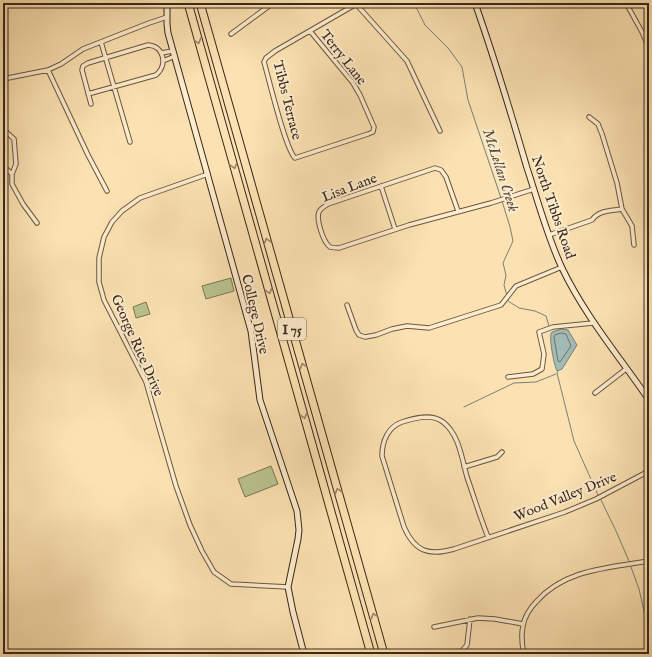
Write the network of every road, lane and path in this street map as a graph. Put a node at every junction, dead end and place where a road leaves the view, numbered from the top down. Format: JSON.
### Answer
{"nodes":[{"id":1,"x":167,"y":3,"type":"edge"},
{"id":2,"x":188,"y":3,"type":"edge"},
{"id":3,"x":200,"y":3,"type":"edge"},
{"id":4,"x":273,"y":3,"type":"edge"},
{"id":5,"x":475,"y":3,"type":"edge"},
{"id":6,"x":626,"y":3,"type":"edge"},
{"id":7,"x":357,"y":4,"type":"edge"},
{"id":8,"x":167,"y":17,"type":"junction"},
{"id":9,"x":310,"y":31,"type":"junction"},
{"id":10,"x":232,"y":34,"type":"dead end"},
{"id":11,"x":101,"y":42,"type":"junction"},
{"id":12,"x":649,"y":48,"type":"edge"},
{"id":13,"x":161,"y":53,"type":"junction"},
{"id":14,"x":174,"y":54,"type":"junction"},
{"id":15,"x":106,"y":57,"type":"junction"},
{"id":16,"x":163,"y":61,"type":"junction"},
{"id":17,"x":48,"y":70,"type":"junction"},
{"id":18,"x":3,"y":78,"type":"edge"},
{"id":19,"x":114,"y":87,"type":"junction"},
{"id":20,"x":88,"y":94,"type":"junction"},
{"id":21,"x":91,"y":104,"type":"dead end"},
{"id":22,"x":589,"y":117,"type":"dead end"},
{"id":23,"x":3,"y":129,"type":"edge"},
{"id":24,"x":440,"y":131,"type":"dead end"},
{"id":25,"x":130,"y":142,"type":"dead end"},
{"id":26,"x":295,"y":158,"type":"joint"},
{"id":27,"x":3,"y":166,"type":"edge"},
{"id":28,"x":12,"y":174,"type":"junction"},
{"id":29,"x":208,"y":174,"type":"junction"},
{"id":30,"x":381,"y":186,"type":"junction"},
{"id":31,"x":534,"y":189,"type":"junction"},
{"id":32,"x":107,"y":191,"type":"dead end"},
{"id":33,"x":622,"y":209,"type":"junction"},
{"id":34,"x":458,"y":211,"type":"junction"},
{"id":35,"x":37,"y":223,"type":"dead end"},
{"id":36,"x":395,"y":229,"type":"junction"},
{"id":37,"x":549,"y":235,"type":"junction"},
{"id":38,"x":634,"y":245,"type":"dead end"},
{"id":39,"x":562,"y":267,"type":"junction"},
{"id":40,"x":347,"y":305,"type":"dead end"},
{"id":41,"x":593,"y":323,"type":"junction"},
{"id":42,"x":626,"y":369,"type":"junction"},
{"id":43,"x":508,"y":377,"type":"dead end"},
{"id":44,"x":595,"y":393,"type":"dead end"},
{"id":45,"x":649,"y":400,"type":"edge"},
{"id":46,"x":502,"y":452,"type":"dead end"},
{"id":47,"x":464,"y":467,"type":"junction"},
{"id":48,"x":649,"y":471,"type":"edge"},
{"id":49,"x":488,"y":537,"type":"junction"},
{"id":50,"x":649,"y":561,"type":"edge"},
{"id":51,"x":288,"y":587,"type":"junction"},
{"id":52,"x":470,"y":619,"type":"junction"},
{"id":53,"x":523,"y":624,"type":"junction"},
{"id":54,"x":434,"y":627,"type":"dead end"},
{"id":55,"x":304,"y":654,"type":"edge"},
{"id":56,"x":372,"y":654,"type":"edge"},
{"id":57,"x":384,"y":654,"type":"edge"},
{"id":58,"x":459,"y":654,"type":"edge"},
{"id":59,"x":524,"y":654,"type":"edge"}],
"edges":[{"from":1,"to":8,"type":"street","name":"College Drive"},
{"from":2,"to":56,"type":"highway","number":"I 75","one_way":true},
{"from":57,"to":3,"type":"highway","number":"I 75","one_way":true},
{"from":4,"to":10,"type":"street"},
{"from":5,"to":31,"type":"street","name":"North Tibbs Road"},
{"from":6,"to":12,"type":"street"},
{"from":7,"to":9,"type":"street","name":"Tibbs Terrace"},
{"from":7,"to":24,"type":"street"},
{"from":8,"to":11,"type":"street"},
{"from":8,"to":14,"type":"street","name":"College Drive"},
{"from":9,"to":26,"type":"street","name":"Tibbs Terrace"},
{"from":9,"to":26,"type":"street","name":"Terry Lane"},
{"from":11,"to":15,"type":"street"},
{"from":11,"to":17,"type":"street"},
{"from":13,"to":14,"type":"street"},
{"from":13,"to":15,"type":"street"},
{"from":13,"to":16,"type":"street"},
{"from":14,"to":16,"type":"street"},
{"from":14,"to":29,"type":"street","name":"College Drive"},
{"from":15,"to":19,"type":"street"},
{"from":15,"to":20,"type":"street"},
{"from":16,"to":19,"type":"street"},
{"from":17,"to":18,"type":"street"},
{"from":17,"to":32,"type":"street"},
{"from":19,"to":20,"type":"street"},
{"from":19,"to":25,"type":"street"},
{"from":20,"to":21,"type":"street"},
{"from":22,"to":33,"type":"street"},
{"from":23,"to":28,"type":"street"},
{"from":27,"to":28,"type":"street"},
{"from":28,"to":35,"type":"street"},
{"from":29,"to":51,"type":"street","name":"College Drive"},
{"from":29,"to":51,"type":"street","name":"George Rice Drive"},
{"from":30,"to":34,"type":"street","name":"Lisa Lane"},
{"from":30,"to":36,"type":"street"},
{"from":30,"to":36,"type":"street","name":"Lisa Lane"},
{"from":31,"to":34,"type":"street","name":"Lisa Lane"},
{"from":31,"to":37,"type":"street","name":"North Tibbs Road"},
{"from":33,"to":37,"type":"street"},
{"from":33,"to":38,"type":"street"},
{"from":34,"to":36,"type":"street","name":"Lisa Lane"},
{"from":37,"to":39,"type":"street","name":"North Tibbs Road"},
{"from":39,"to":40,"type":"street"},
{"from":39,"to":41,"type":"street","name":"North Tibbs Road"},
{"from":41,"to":42,"type":"street","name":"North Tibbs Road"},
{"from":41,"to":43,"type":"street"},
{"from":42,"to":44,"type":"street"},
{"from":42,"to":45,"type":"street","name":"North Tibbs Road"},
{"from":46,"to":47,"type":"street"},
{"from":47,"to":49,"type":"street","name":"Wood Valley Drive"},
{"from":47,"to":49,"type":"street","name":"Wood Valley Drive"},
{"from":48,"to":49,"type":"street","name":"Wood Valley Drive"},
{"from":50,"to":53,"type":"street"},
{"from":51,"to":55,"type":"street","name":"College Drive"},
{"from":52,"to":53,"type":"street"},
{"from":52,"to":54,"type":"street"},
{"from":52,"to":58,"type":"street"},
{"from":53,"to":59,"type":"street"}]}
